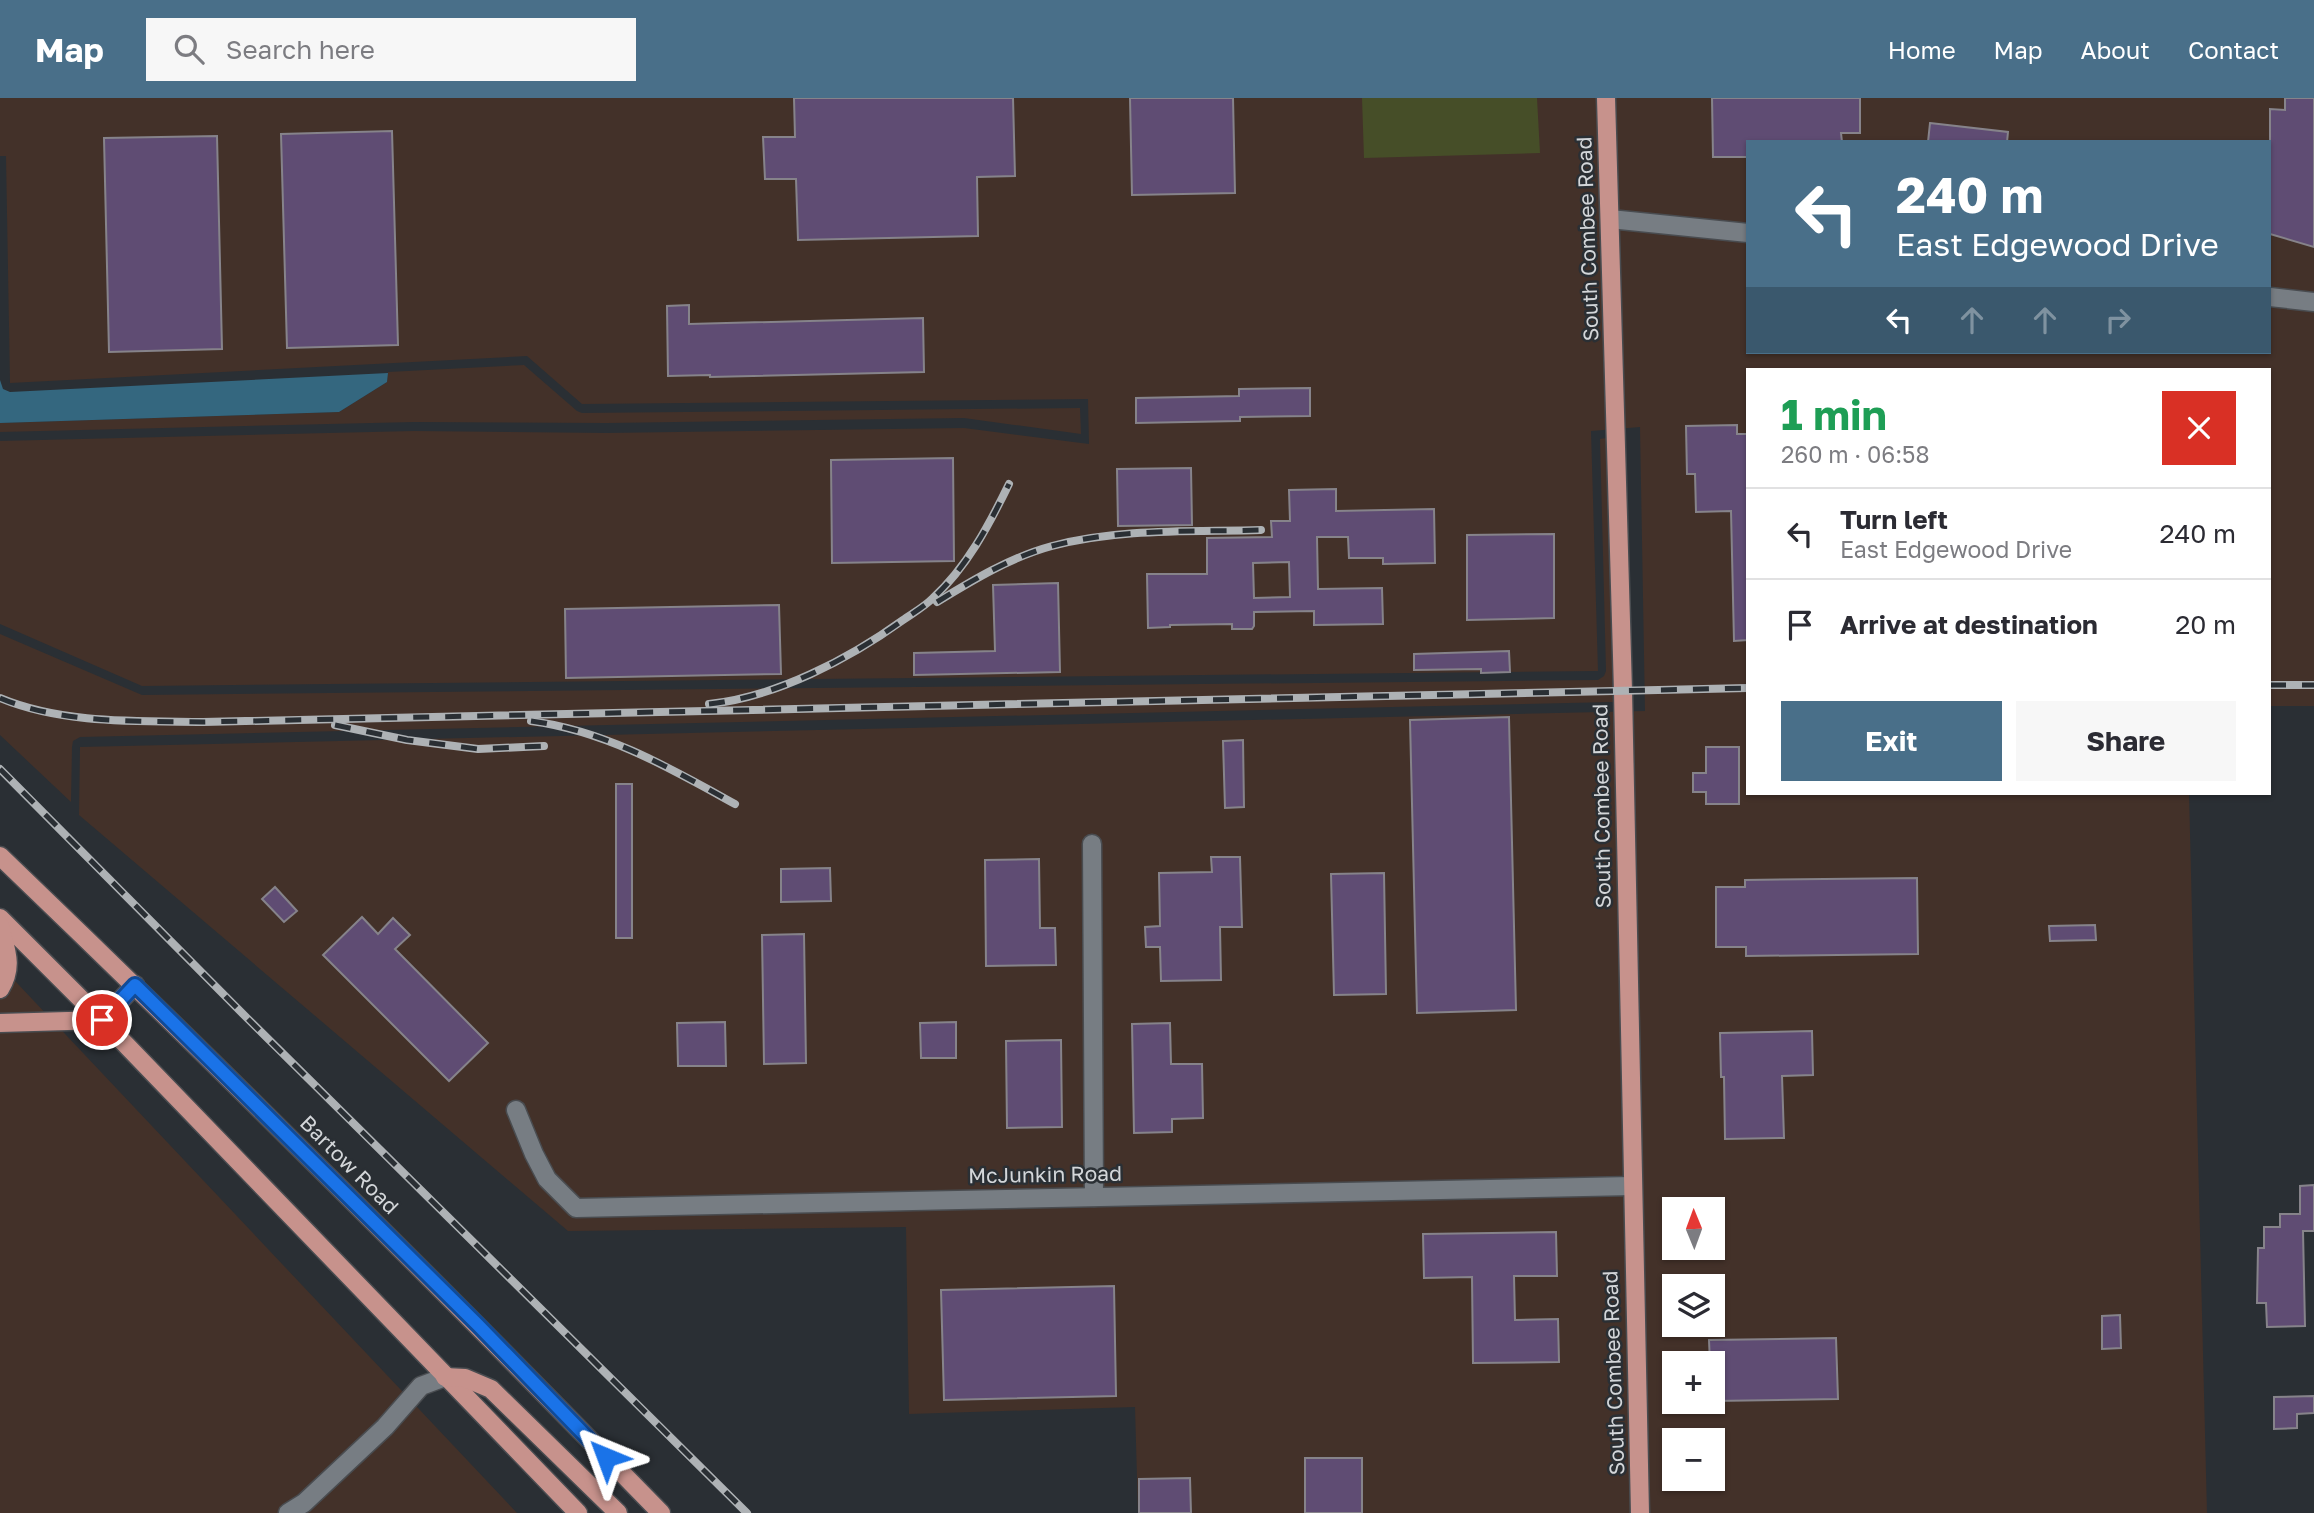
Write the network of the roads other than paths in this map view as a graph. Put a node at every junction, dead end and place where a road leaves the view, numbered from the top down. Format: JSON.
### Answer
{"nodes":[{"id":1,"x":1606,"y":98,"type":"edge"},
{"id":2,"x":1610,"y":219,"type":"junction"},
{"id":3,"x":1746,"y":233,"type":"edge"},
{"id":4,"x":2271,"y":297,"type":"edge"},
{"id":5,"x":2314,"y":302,"type":"edge"},
{"id":6,"x":1092,"y":844,"type":"dead end"},
{"id":7,"x":0,"y":856,"type":"edge"},
{"id":8,"x":0,"y":918,"type":"edge"},
{"id":9,"x":0,"y":926,"type":"edge"},
{"id":10,"x":135,"y":985,"type":"junction"},
{"id":11,"x":0,"y":989,"type":"edge"},
{"id":12,"x":102,"y":1020,"type":"junction"},
{"id":13,"x":0,"y":1023,"type":"edge"},
{"id":14,"x":516,"y":1110,"type":"dead end"},
{"id":15,"x":1632,"y":1186,"type":"junction"},
{"id":16,"x":1094,"y":1197,"type":"junction"},
{"id":17,"x":445,"y":1377,"type":"junction"},
{"id":18,"x":288,"y":1513,"type":"edge"},
{"id":19,"x":578,"y":1513,"type":"edge"},
{"id":20,"x":618,"y":1513,"type":"edge"},
{"id":21,"x":660,"y":1513,"type":"edge"},
{"id":22,"x":1640,"y":1513,"type":"edge"}],
"edges":[{"from":1,"to":2,"type":"main road","name":"South Combee Road"},
{"from":2,"to":3,"type":"street"},
{"from":2,"to":15,"type":"main road","name":"South Combee Road"},
{"from":4,"to":5,"type":"street"},
{"from":6,"to":16,"type":"street"},
{"from":7,"to":10,"type":"main road","name":"Bartow Road"},
{"from":8,"to":12,"type":"main road"},
{"from":9,"to":11,"type":"main road"},
{"from":10,"to":12,"type":"main road"},
{"from":10,"to":21,"type":"main road","name":"Bartow Road"},
{"from":12,"to":13,"type":"main road"},
{"from":12,"to":17,"type":"main road"},
{"from":14,"to":16,"type":"street","name":"McJunkin Road"},
{"from":15,"to":16,"type":"street","name":"McJunkin Road"},
{"from":15,"to":22,"type":"main road","name":"South Combee Road"},
{"from":17,"to":18,"type":"street"},
{"from":17,"to":19,"type":"main road"},
{"from":17,"to":20,"type":"main road"}]}
